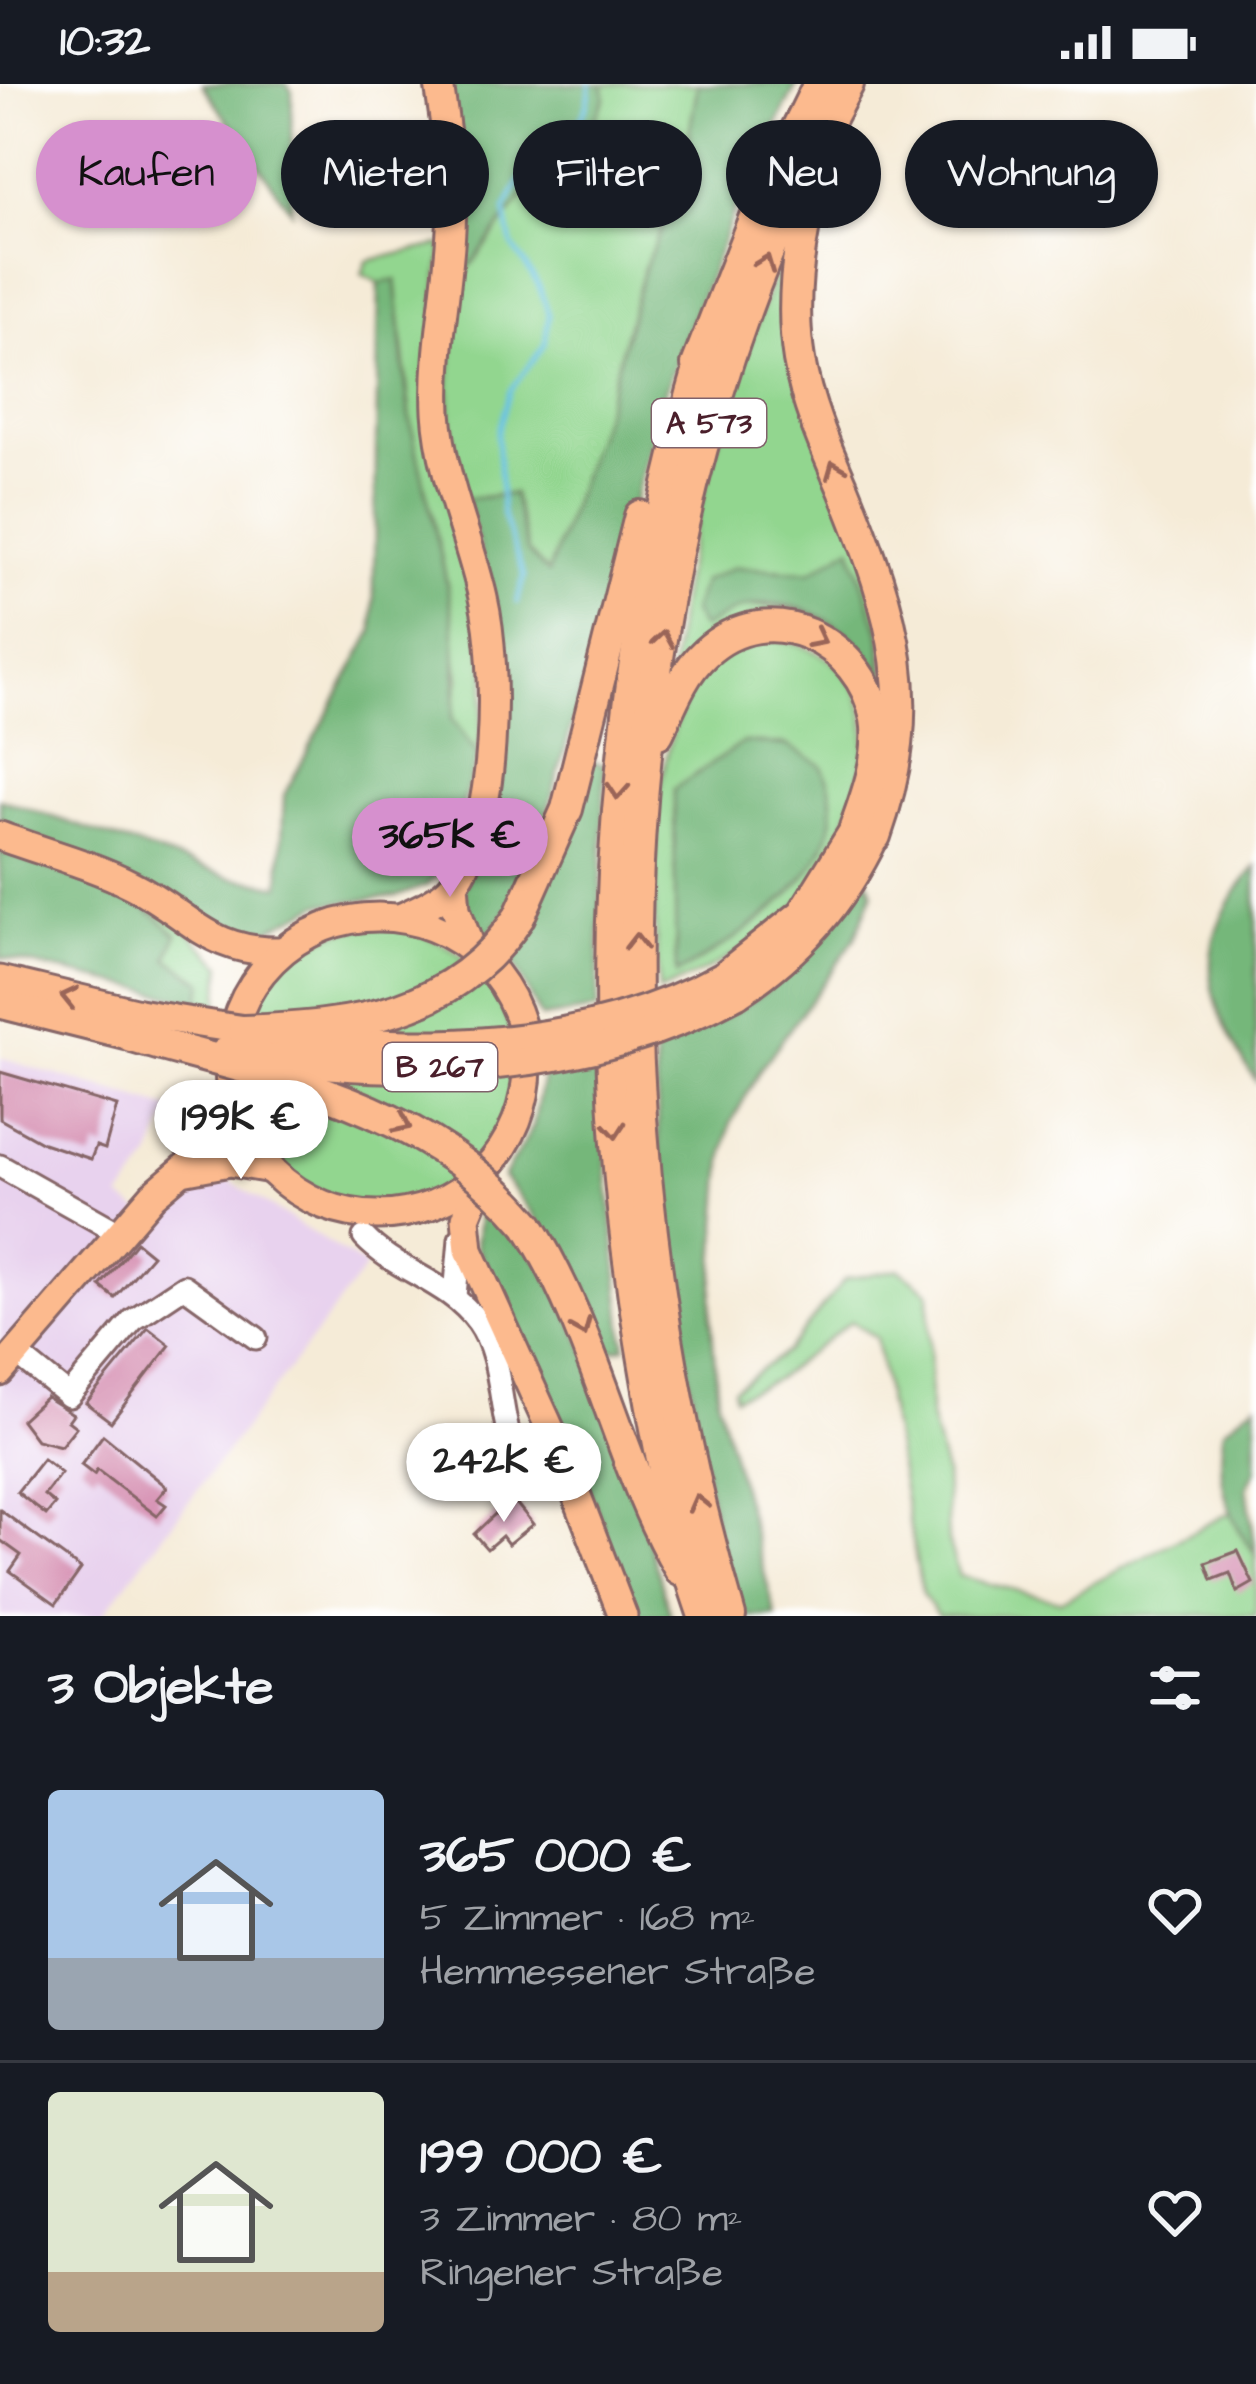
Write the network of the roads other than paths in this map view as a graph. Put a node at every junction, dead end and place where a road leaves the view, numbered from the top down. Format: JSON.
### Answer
{"nodes":[{"id":1,"x":439,"y":84,"type":"edge"},
{"id":2,"x":834,"y":92,"type":"edge"},
{"id":3,"x":705,"y":348,"type":"junction"},
{"id":4,"x":648,"y":755,"type":"junction"},
{"id":5,"x":865,"y":832,"type":"junction"},
{"id":6,"x":0,"y":836,"type":"edge"},
{"id":7,"x":454,"y":884,"type":"junction"},
{"id":8,"x":400,"y":918,"type":"junction"},
{"id":9,"x":208,"y":935,"type":"junction"},
{"id":10,"x":472,"y":950,"type":"junction"},
{"id":11,"x":282,"y":951,"type":"junction"},
{"id":12,"x":0,"y":980,"type":"edge"},
{"id":13,"x":730,"y":985,"type":"junction"},
{"id":14,"x":0,"y":1004,"type":"edge"},
{"id":15,"x":243,"y":1019,"type":"junction"},
{"id":16,"x":135,"y":1025,"type":"junction"},
{"id":17,"x":234,"y":1106,"type":"junction"},
{"id":18,"x":493,"y":1162,"type":"junction"},
{"id":19,"x":0,"y":1166,"type":"edge"},
{"id":20,"x":271,"y":1169,"type":"junction"},
{"id":21,"x":188,"y":1170,"type":"junction"},
{"id":22,"x":409,"y":1212,"type":"junction"},
{"id":23,"x":119,"y":1233,"type":"junction"},
{"id":24,"x":364,"y":1237,"type":"dead end"},
{"id":25,"x":465,"y":1245,"type":"junction"},
{"id":26,"x":455,"y":1296,"type":"junction"},
{"id":27,"x":256,"y":1338,"type":"dead end"},
{"id":28,"x":505,"y":1356,"type":"junction"},
{"id":29,"x":5,"y":1365,"type":"edge"},
{"id":30,"x":557,"y":1444,"type":"junction"},
{"id":31,"x":701,"y":1610,"type":"edge"},
{"id":32,"x":623,"y":1616,"type":"edge"},
{"id":33,"x":730,"y":1616,"type":"edge"}],
"edges":[{"from":1,"to":7,"type":"main road"},
{"from":2,"to":3,"type":"highway","number":"A 573"},
{"from":4,"to":2,"type":"highway","number":"A 573","one_way":true},
{"from":5,"to":2,"type":"highway","one_way":true},
{"from":3,"to":15,"type":"highway","number":"A 573","bridge":true},
{"from":3,"to":31,"type":"highway","number":"A 573","one_way":true},
{"from":4,"to":5,"type":"highway","number":"A 573","one_way":true},
{"from":33,"to":4,"type":"highway","number":"A 573","one_way":true},
{"from":5,"to":13,"type":"main road","number":"B 267"},
{"from":6,"to":9,"type":"main road"},
{"from":7,"to":8,"type":"main road"},
{"from":7,"to":10,"type":"main road"},
{"from":8,"to":10,"type":"main road"},
{"from":8,"to":11,"type":"main road"},
{"from":9,"to":11,"type":"main road"},
{"from":9,"to":15,"type":"main road"},
{"from":10,"to":18,"type":"main road"},
{"from":11,"to":15,"type":"main road"},
{"from":16,"to":12,"type":"main road","number":"B 267","one_way":true},
{"from":13,"to":15,"type":"main road","number":"B 267","bridge":true},
{"from":13,"to":16,"type":"main road","number":"B 267","bridge":true},
{"from":14,"to":16,"type":"main road","number":"B 267"},
{"from":15,"to":16,"type":"main road","number":"B 267","bridge":true},
{"from":15,"to":17,"type":"main road"},
{"from":16,"to":31,"type":"highway","number":"A 573","one_way":true,"bridge":true},
{"from":17,"to":20,"type":"main road"},
{"from":17,"to":21,"type":"main road"},
{"from":18,"to":22,"type":"main road"},
{"from":18,"to":25,"type":"main road"},
{"from":19,"to":23,"type":"street"},
{"from":20,"to":21,"type":"main road"},
{"from":20,"to":22,"type":"main road"},
{"from":21,"to":23,"type":"main road"},
{"from":22,"to":25,"type":"main road"},
{"from":23,"to":29,"type":"main road"},
{"from":24,"to":26,"type":"street"},
{"from":25,"to":26,"type":"street"},
{"from":25,"to":28,"type":"main road"},
{"from":26,"to":28,"type":"street"},
{"from":27,"to":29,"type":"street"},
{"from":28,"to":30,"type":"main road"},
{"from":28,"to":30,"type":"street"},
{"from":30,"to":32,"type":"main road"}]}
